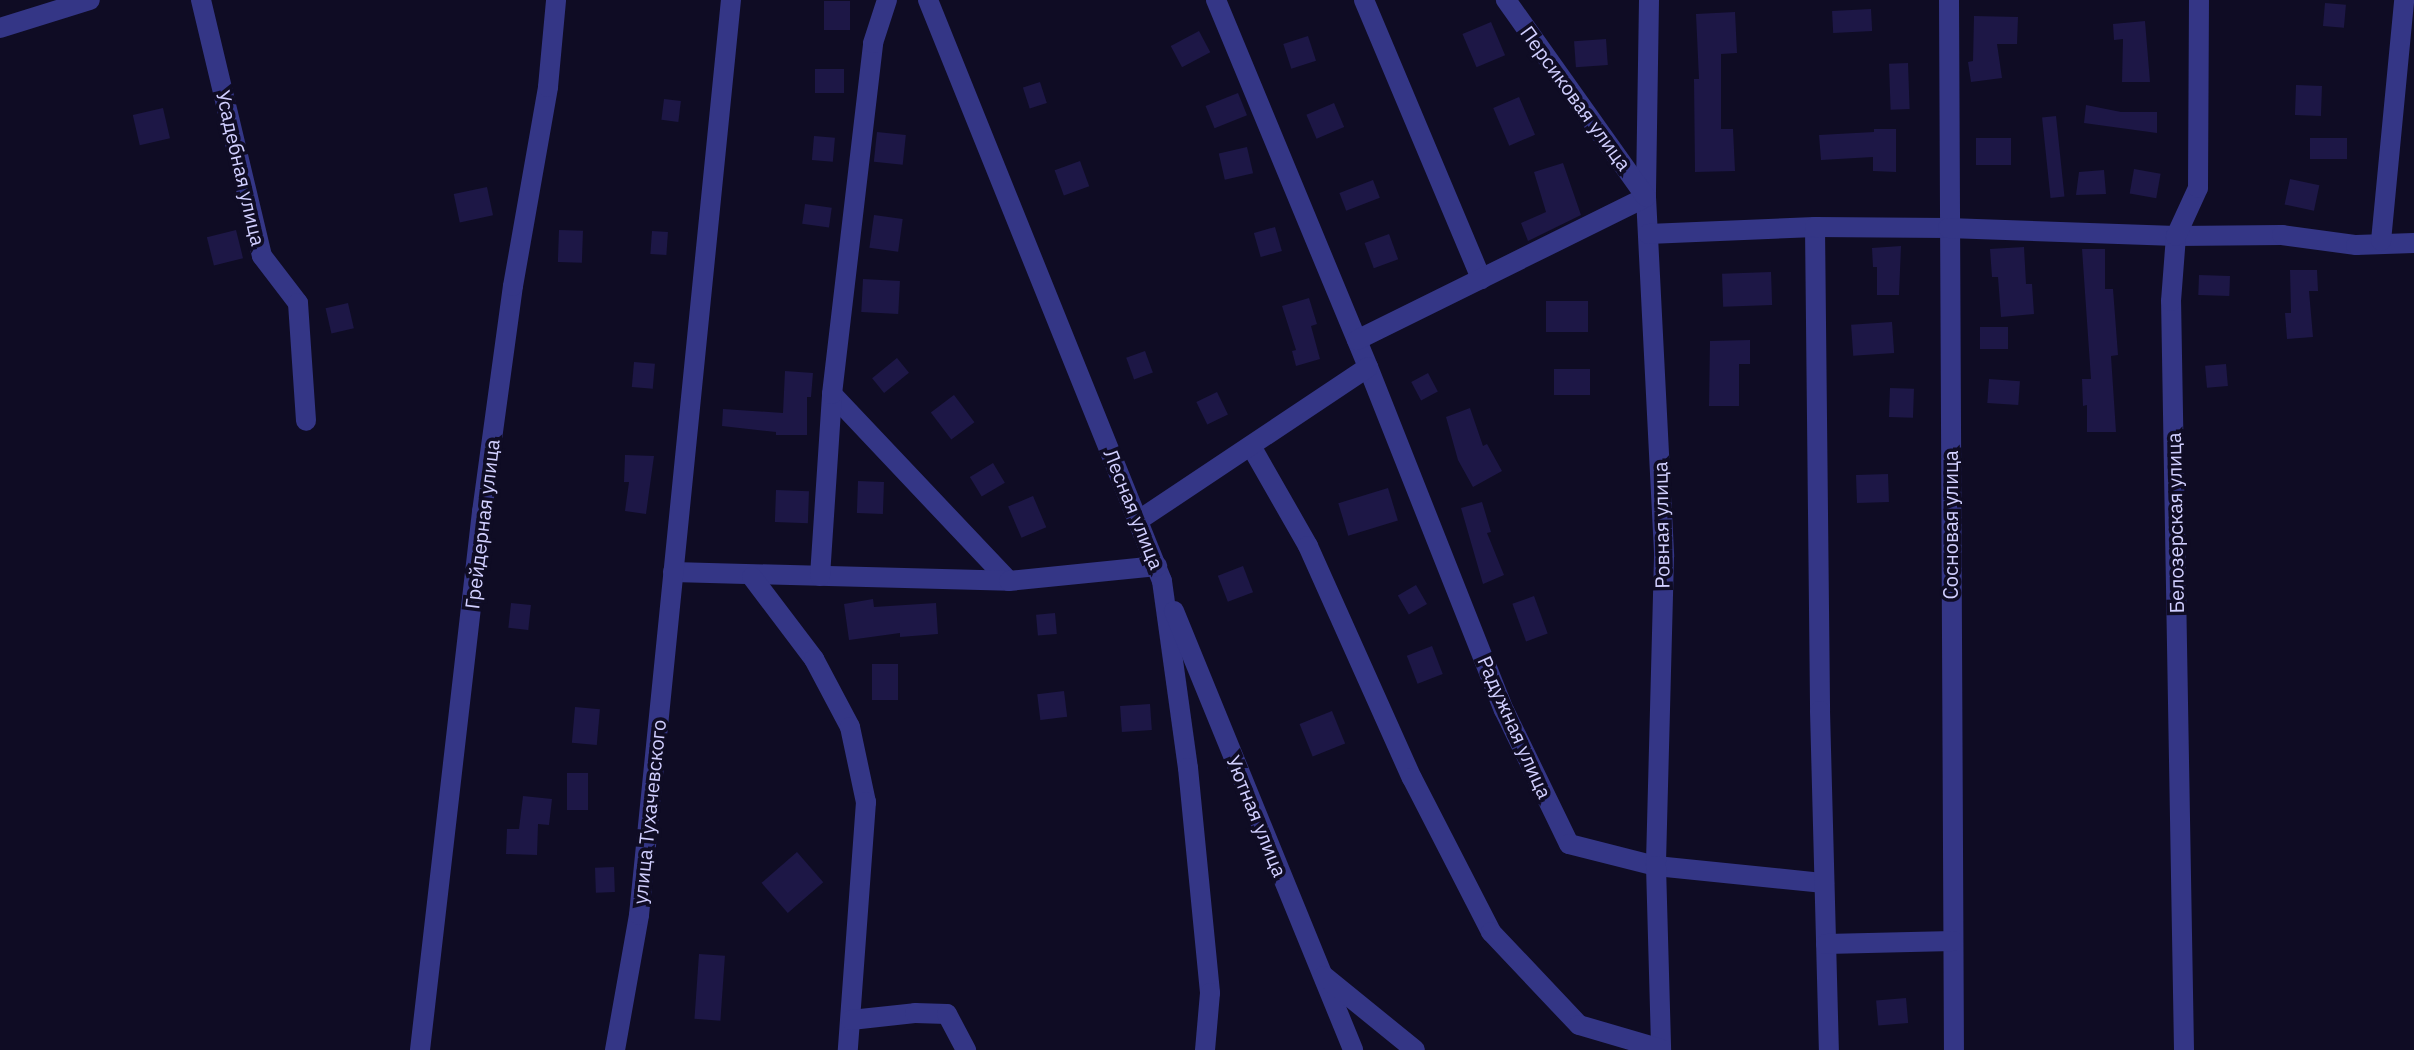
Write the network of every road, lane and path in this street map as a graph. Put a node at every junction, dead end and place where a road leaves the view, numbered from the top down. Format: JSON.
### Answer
{"nodes":[{"id":1,"x":90,"y":0,"type":"edge"},
{"id":2,"x":201,"y":0,"type":"edge"},
{"id":3,"x":556,"y":0,"type":"edge"},
{"id":4,"x":731,"y":0,"type":"edge"},
{"id":5,"x":887,"y":0,"type":"edge"},
{"id":6,"x":928,"y":0,"type":"edge"},
{"id":7,"x":1216,"y":0,"type":"edge"},
{"id":8,"x":1364,"y":0,"type":"edge"},
{"id":9,"x":1506,"y":0,"type":"edge"},
{"id":10,"x":1649,"y":0,"type":"edge"},
{"id":11,"x":1949,"y":0,"type":"edge"},
{"id":12,"x":2199,"y":0,"type":"edge"},
{"id":13,"x":2404,"y":0,"type":"edge"},
{"id":14,"x":0,"y":28,"type":"edge"},
{"id":15,"x":1646,"y":197,"type":"junction"},
{"id":16,"x":1815,"y":227,"type":"junction"},
{"id":17,"x":1948,"y":228,"type":"junction"},
{"id":18,"x":1648,"y":234,"type":"junction"},
{"id":19,"x":2176,"y":236,"type":"junction"},
{"id":20,"x":2381,"y":241,"type":"junction"},
{"id":21,"x":2414,"y":243,"type":"edge"},
{"id":22,"x":1481,"y":279,"type":"junction"},
{"id":23,"x":1357,"y":340,"type":"junction"},
{"id":24,"x":1368,"y":367,"type":"junction"},
{"id":25,"x":832,"y":394,"type":"junction"},
{"id":26,"x":306,"y":421,"type":"dead end"},
{"id":27,"x":1251,"y":446,"type":"junction"},
{"id":28,"x":1139,"y":520,"type":"junction"},
{"id":29,"x":673,"y":572,"type":"junction"},
{"id":30,"x":1160,"y":573,"type":"junction"},
{"id":31,"x":820,"y":576,"type":"junction"},
{"id":32,"x":752,"y":577,"type":"junction"},
{"id":33,"x":1009,"y":581,"type":"junction"},
{"id":34,"x":1656,"y":866,"type":"junction"},
{"id":35,"x":1824,"y":883,"type":"junction"},
{"id":36,"x":1953,"y":941,"type":"junction"},
{"id":37,"x":1826,"y":944,"type":"junction"},
{"id":38,"x":1321,"y":973,"type":"junction"},
{"id":39,"x":851,"y":1020,"type":"junction"},
{"id":40,"x":420,"y":1050,"type":"edge"},
{"id":41,"x":615,"y":1050,"type":"edge"},
{"id":42,"x":848,"y":1050,"type":"edge"},
{"id":43,"x":966,"y":1050,"type":"edge"},
{"id":44,"x":1205,"y":1050,"type":"edge"},
{"id":45,"x":1353,"y":1050,"type":"edge"},
{"id":46,"x":1415,"y":1050,"type":"edge"},
{"id":47,"x":1661,"y":1050,"type":"edge"},
{"id":48,"x":1829,"y":1050,"type":"edge"},
{"id":49,"x":1954,"y":1050,"type":"edge"},
{"id":50,"x":2184,"y":1050,"type":"edge"}],
"edges":[{"from":1,"to":14,"type":"street"},
{"from":2,"to":26,"type":"street","name":"Усадебная улица"},
{"from":3,"to":40,"type":"street","name":"Грейдерная улица"},
{"from":4,"to":29,"type":"street"},
{"from":5,"to":25,"type":"street"},
{"from":6,"to":28,"type":"street","name":"Лесная улица"},
{"from":7,"to":23,"type":"street"},
{"from":8,"to":22,"type":"street"},
{"from":9,"to":15,"type":"street","name":"Персиковая улица"},
{"from":10,"to":15,"type":"street","name":"Ровная улица"},
{"from":11,"to":17,"type":"street","name":"Сосновая улица"},
{"from":12,"to":19,"type":"street","name":"Белозерская улица"},
{"from":13,"to":20,"type":"street"},
{"from":15,"to":18,"type":"street","name":"Ровная улица"},
{"from":15,"to":22,"type":"street"},
{"from":16,"to":17,"type":"street"},
{"from":16,"to":18,"type":"street"},
{"from":16,"to":35,"type":"street"},
{"from":17,"to":19,"type":"street"},
{"from":17,"to":36,"type":"street","name":"Сосновая улица"},
{"from":18,"to":34,"type":"street","name":"Ровная улица"},
{"from":19,"to":20,"type":"street"},
{"from":19,"to":50,"type":"street","name":"Белозерская улица"},
{"from":20,"to":21,"type":"street"},
{"from":22,"to":23,"type":"street"},
{"from":23,"to":24,"type":"street"},
{"from":24,"to":27,"type":"street"},
{"from":24,"to":34,"type":"street","name":"Радужная улица"},
{"from":25,"to":31,"type":"street"},
{"from":25,"to":33,"type":"street"},
{"from":27,"to":28,"type":"street"},
{"from":27,"to":47,"type":"street"},
{"from":28,"to":30,"type":"street","name":"Лесная улица"},
{"from":29,"to":32,"type":"street"},
{"from":29,"to":41,"type":"street","name":"улица Тухачевского"},
{"from":30,"to":33,"type":"street"},
{"from":30,"to":38,"type":"street","name":"Уютная улица"},
{"from":30,"to":44,"type":"street","name":"Лесная улица"},
{"from":31,"to":32,"type":"street"},
{"from":31,"to":33,"type":"street"},
{"from":32,"to":39,"type":"street"},
{"from":34,"to":35,"type":"street","name":"Радужная улица"},
{"from":34,"to":47,"type":"street","name":"Ровная улица"},
{"from":35,"to":37,"type":"street"},
{"from":36,"to":37,"type":"street"},
{"from":36,"to":49,"type":"street","name":"Сосновая улица"},
{"from":37,"to":48,"type":"street"},
{"from":38,"to":45,"type":"street","name":"Уютная улица"},
{"from":38,"to":46,"type":"street"},
{"from":39,"to":42,"type":"street"},
{"from":39,"to":43,"type":"street"}]}
